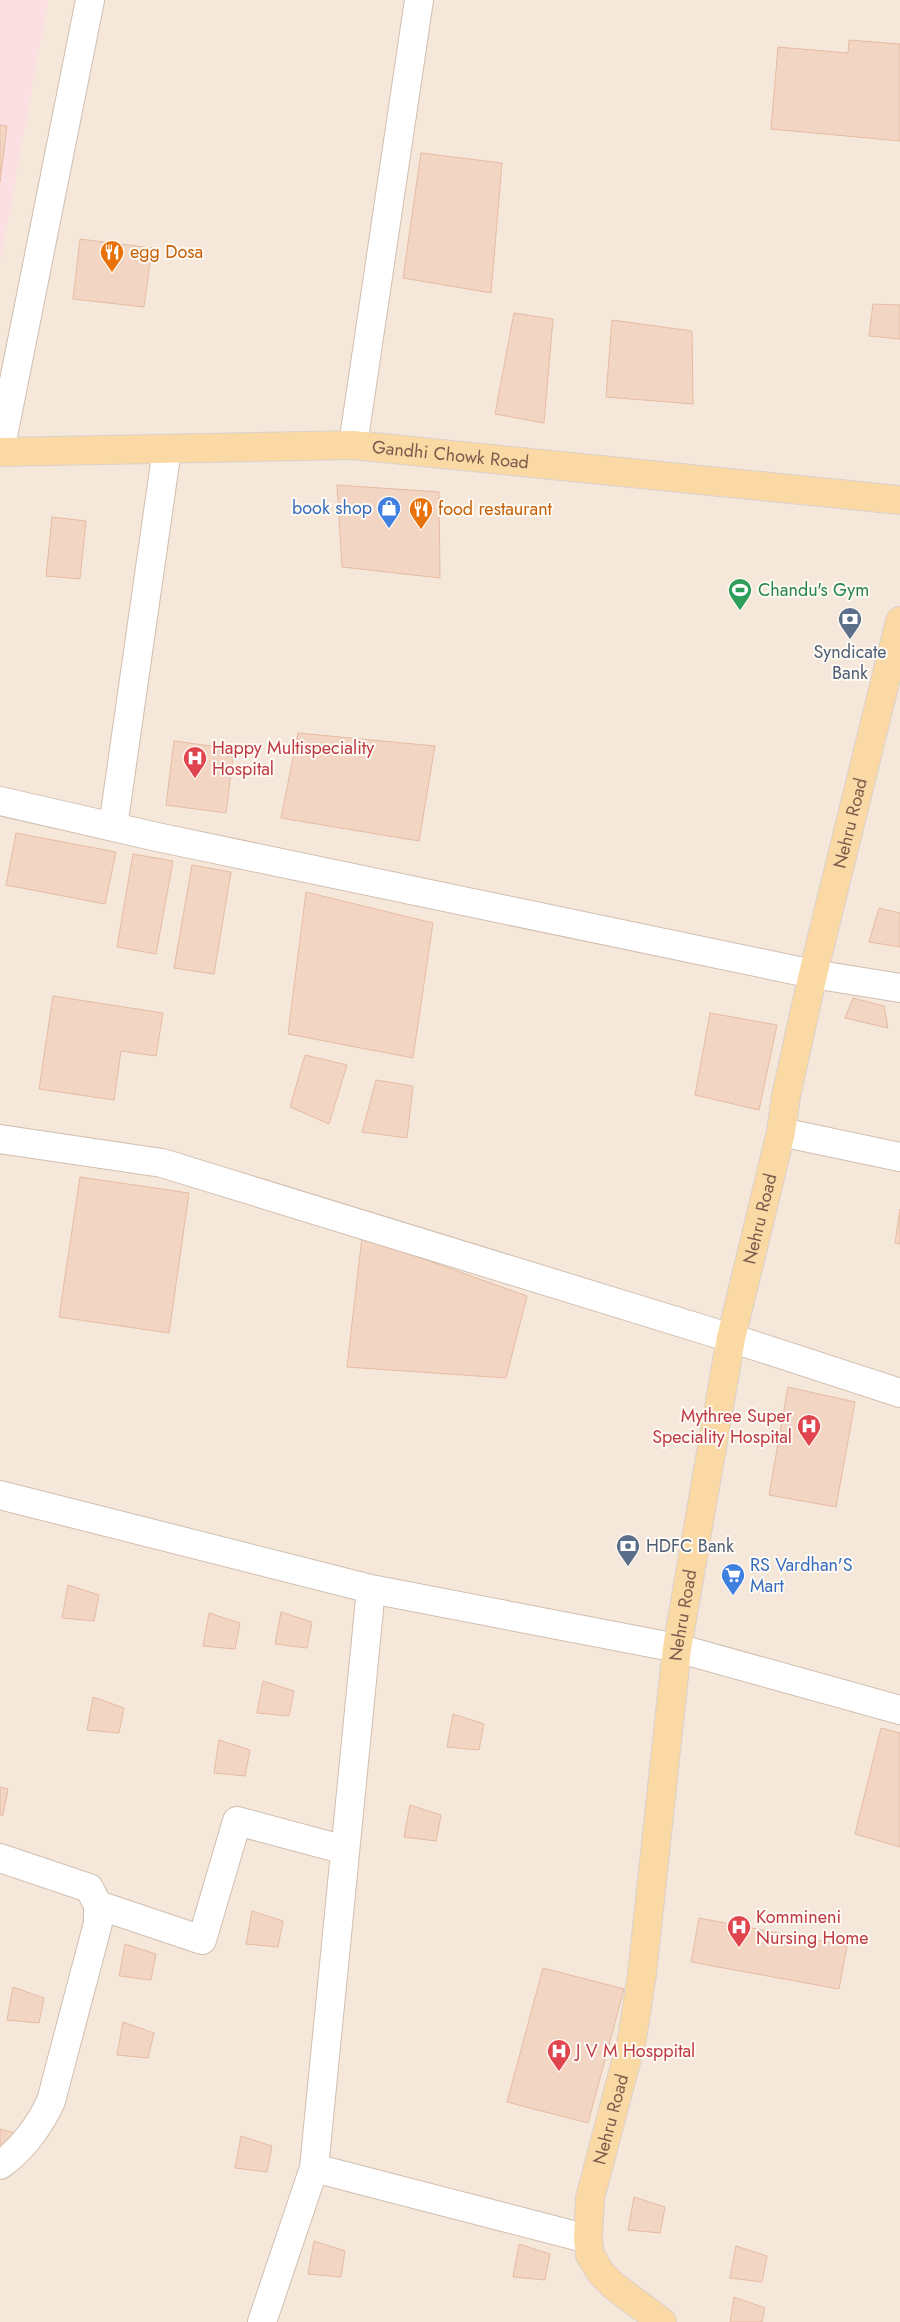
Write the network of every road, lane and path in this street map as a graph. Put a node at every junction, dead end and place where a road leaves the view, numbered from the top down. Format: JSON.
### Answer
{"nodes":[{"id":1,"x":90,"y":0,"type":"edge"},
{"id":2,"x":419,"y":0,"type":"edge"},
{"id":3,"x":353,"y":445,"type":"junction"},
{"id":4,"x":167,"y":449,"type":"junction"},
{"id":5,"x":0,"y":452,"type":"edge"},
{"id":6,"x":900,"y":500,"type":"edge"},
{"id":7,"x":900,"y":621,"type":"edge"},
{"id":8,"x":0,"y":801,"type":"edge"},
{"id":9,"x":113,"y":827,"type":"junction"},
{"id":10,"x":814,"y":974,"type":"junction"},
{"id":11,"x":900,"y":988,"type":"edge"},
{"id":12,"x":781,"y":1132,"type":"junction"},
{"id":13,"x":1,"y":1148,"type":"edge"},
{"id":14,"x":900,"y":1157,"type":"edge"},
{"id":15,"x":732,"y":1338,"type":"junction"},
{"id":16,"x":900,"y":1393,"type":"edge"},
{"id":17,"x":0,"y":1495,"type":"edge"},
{"id":18,"x":371,"y":1589,"type":"junction"},
{"id":19,"x":677,"y":1648,"type":"junction"},
{"id":20,"x":900,"y":1710,"type":"edge"},
{"id":21,"x":345,"y":1850,"type":"junction"},
{"id":22,"x":0,"y":1858,"type":"edge"},
{"id":23,"x":98,"y":1905,"type":"junction"},
{"id":24,"x":0,"y":2164,"type":"edge"},
{"id":25,"x":314,"y":2168,"type":"junction"},
{"id":26,"x":588,"y":2239,"type":"junction"},
{"id":27,"x":262,"y":2322,"type":"edge"},
{"id":28,"x":662,"y":2322,"type":"edge"}],
"edges":[{"from":1,"to":5,"type":"street"},
{"from":2,"to":3,"type":"street"},
{"from":3,"to":4,"type":"main road","name":"Gandhi Chowk Road"},
{"from":3,"to":6,"type":"main road","name":"Gandhi Chowk Road"},
{"from":4,"to":5,"type":"main road","name":"Gandhi Chowk Road"},
{"from":4,"to":9,"type":"street"},
{"from":7,"to":10,"type":"main road","name":"Nehru Road"},
{"from":8,"to":9,"type":"street"},
{"from":9,"to":10,"type":"street"},
{"from":10,"to":11,"type":"street"},
{"from":10,"to":12,"type":"main road","name":"Nehru Road"},
{"from":12,"to":14,"type":"street"},
{"from":12,"to":15,"type":"main road","name":"Nehru Road"},
{"from":13,"to":15,"type":"street"},
{"from":15,"to":16,"type":"street"},
{"from":15,"to":19,"type":"main road","name":"Nehru Road"},
{"from":17,"to":18,"type":"street"},
{"from":18,"to":19,"type":"street"},
{"from":18,"to":21,"type":"street"},
{"from":19,"to":20,"type":"street"},
{"from":19,"to":26,"type":"main road","name":"Nehru Road"},
{"from":21,"to":23,"type":"street"},
{"from":21,"to":25,"type":"street"},
{"from":22,"to":23,"type":"street"},
{"from":23,"to":24,"type":"street"},
{"from":25,"to":26,"type":"street"},
{"from":25,"to":27,"type":"street"},
{"from":26,"to":28,"type":"main road","name":"Nehru Road"}]}
